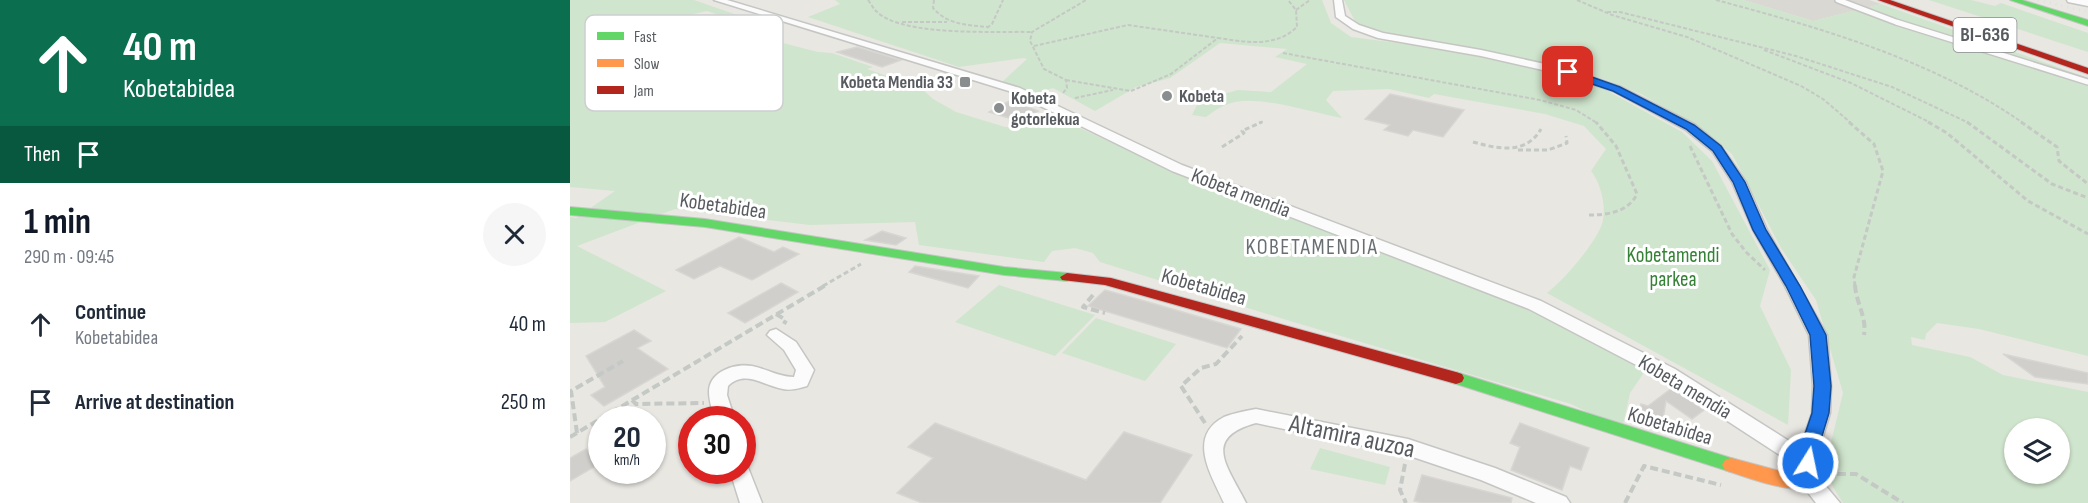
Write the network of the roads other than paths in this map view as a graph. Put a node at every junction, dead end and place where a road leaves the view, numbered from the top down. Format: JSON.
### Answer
{"nodes":[{"id":1,"x":718,"y":0,"type":"edge"},
{"id":2,"x":1338,"y":0,"type":"edge"},
{"id":3,"x":1838,"y":0,"type":"edge"},
{"id":4,"x":1882,"y":0,"type":"edge"},
{"id":5,"x":1916,"y":0,"type":"edge"},
{"id":6,"x":2014,"y":0,"type":"edge"},
{"id":7,"x":2071,"y":0,"type":"edge"},
{"id":8,"x":2088,"y":3,"type":"edge"},
{"id":9,"x":768,"y":15,"type":"edge"},
{"id":10,"x":783,"y":20,"type":"edge"},
{"id":11,"x":2088,"y":23,"type":"edge"},
{"id":12,"x":2088,"y":58,"type":"edge"},
{"id":13,"x":2088,"y":71,"type":"edge"},
{"id":14,"x":2088,"y":82,"type":"edge"},
{"id":15,"x":570,"y":211,"type":"edge"},
{"id":16,"x":776,"y":335,"type":"dead end"},
{"id":17,"x":722,"y":406,"type":"edge"},
{"id":18,"x":1809,"y":473,"type":"junction"},
{"id":19,"x":744,"y":484,"type":"edge"},
{"id":20,"x":751,"y":503,"type":"edge"},
{"id":21,"x":1235,"y":503,"type":"edge"},
{"id":22,"x":1559,"y":503,"type":"edge"},
{"id":23,"x":1829,"y":503,"type":"edge"}],
"edges":[{"from":1,"to":9,"type":"street","name":"Kobeta mendia"},
{"from":2,"to":18,"type":"street"},
{"from":3,"to":14,"type":"lane"},
{"from":4,"to":13,"type":"main road","number":"BI-636"},
{"from":5,"to":12,"type":"main road","number":"BI-636"},
{"from":6,"to":11,"type":"main road"},
{"from":7,"to":8,"type":"street"},
{"from":10,"to":18,"type":"street","name":"Kobeta mendia"},
{"from":15,"to":18,"type":"main road","name":"Kobetabidea"},
{"from":16,"to":17,"type":"street"},
{"from":18,"to":23,"type":"street","name":"Kobeta mendia"},
{"from":19,"to":20,"type":"street"},
{"from":21,"to":22,"type":"street","name":"Altamira auzoa"}]}
